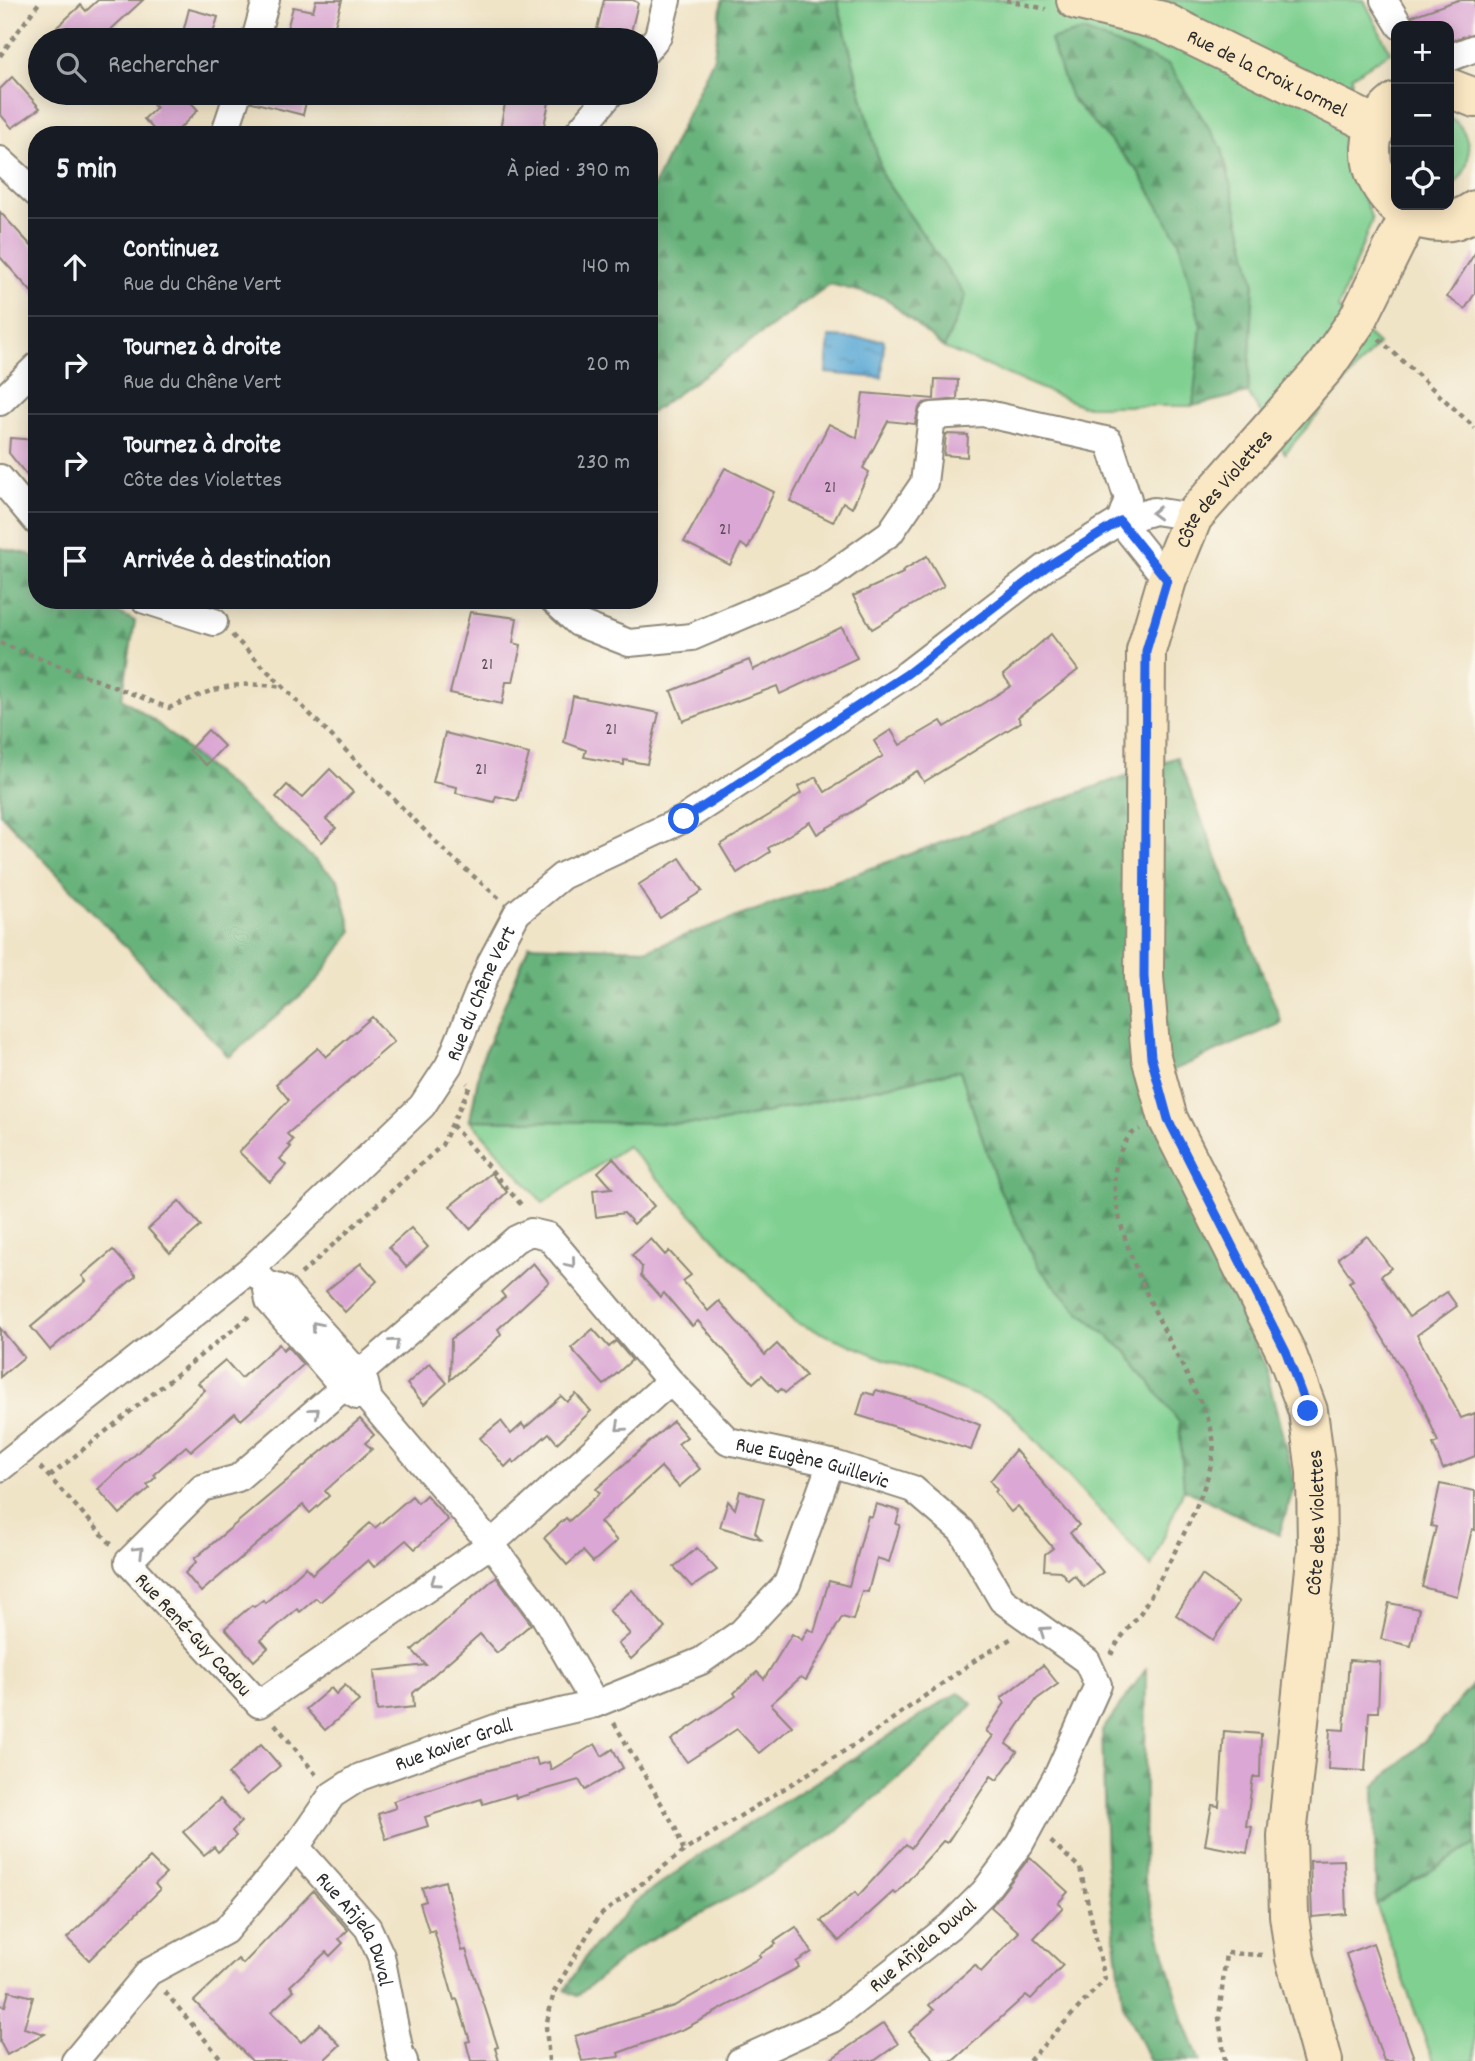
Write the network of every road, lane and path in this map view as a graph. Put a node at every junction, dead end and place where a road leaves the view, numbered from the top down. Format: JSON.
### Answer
{"nodes":[{"id":1,"x":41,"y":0,"type":"edge"},
{"id":2,"x":266,"y":0,"type":"edge"},
{"id":3,"x":667,"y":0,"type":"edge"},
{"id":4,"x":1076,"y":0,"type":"edge"},
{"id":5,"x":1384,"y":0,"type":"edge"},
{"id":6,"x":1397,"y":21,"type":"edge"},
{"id":7,"x":258,"y":28,"type":"edge"},
{"id":8,"x":658,"y":37,"type":"edge"},
{"id":9,"x":1475,"y":48,"type":"edge"},
{"id":10,"x":0,"y":56,"type":"edge"},
{"id":11,"x":1454,"y":56,"type":"edge"},
{"id":12,"x":1454,"y":90,"type":"edge"},
{"id":13,"x":1475,"y":98,"type":"edge"},
{"id":14,"x":234,"y":105,"type":"edge"},
{"id":15,"x":601,"y":105,"type":"edge"},
{"id":16,"x":1387,"y":114,"type":"edge"},
{"id":17,"x":227,"y":126,"type":"edge"},
{"id":18,"x":584,"y":126,"type":"edge"},
{"id":19,"x":0,"y":160,"type":"edge"},
{"id":20,"x":28,"y":186,"type":"edge"},
{"id":21,"x":1475,"y":209,"type":"edge"},
{"id":22,"x":1410,"y":214,"type":"junction"},
{"id":23,"x":1358,"y":319,"type":"junction"},
{"id":24,"x":28,"y":375,"type":"edge"},
{"id":25,"x":0,"y":402,"type":"edge"},
{"id":26,"x":1475,"y":428,"type":"edge"},
{"id":27,"x":0,"y":478,"type":"edge"},
{"id":28,"x":28,"y":511,"type":"edge"},
{"id":29,"x":1193,"y":517,"type":"junction"},
{"id":30,"x":1120,"y":521,"type":"junction"},
{"id":31,"x":1167,"y":580,"type":"junction"},
{"id":32,"x":173,"y":609,"type":"edge"},
{"id":33,"x":563,"y":609,"type":"edge"},
{"id":34,"x":214,"y":622,"type":"joint"},
{"id":35,"x":0,"y":643,"type":"edge"},
{"id":36,"x":285,"y":687,"type":"junction"},
{"id":37,"x":517,"y":913,"type":"junction"},
{"id":38,"x":1168,"y":1119,"type":"junction"},
{"id":39,"x":451,"y":1125,"type":"dead end"},
{"id":40,"x":524,"y":1236,"type":"junction"},
{"id":41,"x":259,"y":1276,"type":"junction"},
{"id":42,"x":351,"y":1381,"type":"junction"},
{"id":43,"x":670,"y":1381,"type":"junction"},
{"id":44,"x":25,"y":1447,"type":"junction"},
{"id":45,"x":831,"y":1463,"type":"junction"},
{"id":46,"x":0,"y":1468,"type":"edge"},
{"id":47,"x":491,"y":1544,"type":"junction"},
{"id":48,"x":136,"y":1572,"type":"junction"},
{"id":49,"x":1035,"y":1624,"type":"junction"},
{"id":50,"x":1093,"y":1673,"type":"junction"},
{"id":51,"x":259,"y":1704,"type":"junction"},
{"id":52,"x":595,"y":1704,"type":"junction"},
{"id":53,"x":332,"y":1795,"type":"junction"},
{"id":54,"x":1031,"y":1824,"type":"junction"},
{"id":55,"x":296,"y":1847,"type":"junction"},
{"id":56,"x":684,"y":1851,"type":"junction"},
{"id":57,"x":1295,"y":1958,"type":"junction"},
{"id":58,"x":149,"y":1972,"type":"junction"},
{"id":59,"x":75,"y":2061,"type":"edge"},
{"id":60,"x":223,"y":2061,"type":"edge"},
{"id":61,"x":404,"y":2061,"type":"edge"},
{"id":62,"x":550,"y":2061,"type":"edge"},
{"id":63,"x":740,"y":2061,"type":"edge"},
{"id":64,"x":1029,"y":2061,"type":"edge"},
{"id":65,"x":1225,"y":2061,"type":"edge"},
{"id":66,"x":1323,"y":2061,"type":"edge"}],
"edges":[{"from":1,"to":10,"type":"path"},
{"from":2,"to":7,"type":"street"},
{"from":3,"to":8,"type":"street"},
{"from":4,"to":16,"type":"street","name":"Rue de la Croix Lormel"},
{"from":5,"to":6,"type":"street"},
{"from":9,"to":11,"type":"street"},
{"from":12,"to":13,"type":"street"},
{"from":14,"to":17,"type":"street"},
{"from":15,"to":18,"type":"street"},
{"from":16,"to":22,"type":"street"},
{"from":19,"to":20,"type":"street"},
{"from":21,"to":22,"type":"street"},
{"from":22,"to":23,"type":"street","name":"Côte des Violettes"},
{"from":23,"to":26,"type":"path"},
{"from":23,"to":29,"type":"street","name":"Côte des Violettes"},
{"from":24,"to":25,"type":"street"},
{"from":27,"to":28,"type":"street"},
{"from":29,"to":30,"type":"street","name":"Rue du Chêne Vert","one_way":true},
{"from":29,"to":31,"type":"street","name":"Côte des Violettes"},
{"from":30,"to":31,"type":"street"},
{"from":30,"to":33,"type":"street"},
{"from":30,"to":37,"type":"street","name":"Rue du Chêne Vert"},
{"from":31,"to":38,"type":"street","name":"Côte des Violettes"},
{"from":32,"to":34,"type":"street"},
{"from":34,"to":36,"type":"path"},
{"from":35,"to":36,"type":"path"},
{"from":36,"to":37,"type":"path"},
{"from":37,"to":41,"type":"street","name":"Rue du Chêne Vert"},
{"from":38,"to":50,"type":"path"},
{"from":38,"to":57,"type":"street","name":"Côte des Violettes"},
{"from":39,"to":40,"type":"path"},
{"from":42,"to":40,"type":"street","name":"Rue René-Guy Cadou","one_way":true},
{"from":40,"to":43,"type":"street","name":"Rue Eugène Guillevic","one_way":true},
{"from":41,"to":42,"type":"street"},
{"from":41,"to":44,"type":"street","name":"Rue du Chêne Vert"},
{"from":42,"to":47,"type":"street"},
{"from":48,"to":42,"type":"street","name":"Rue René-Guy Cadou","one_way":true},
{"from":43,"to":45,"type":"street","name":"Rue Eugène Guillevic"},
{"from":43,"to":47,"type":"street","name":"Rue René-Guy Cadou","one_way":true},
{"from":44,"to":46,"type":"street","name":"Rue du Chêne Vert"},
{"from":44,"to":48,"type":"path"},
{"from":45,"to":49,"type":"street","name":"Rue Eugène Guillevic"},
{"from":45,"to":52,"type":"street","name":"Rue Xavier Grall"},
{"from":47,"to":51,"type":"street","name":"Rue René-Guy Cadou","one_way":true},
{"from":47,"to":52,"type":"street"},
{"from":48,"to":51,"type":"street","name":"Rue René-Guy Cadou"},
{"from":50,"to":49,"type":"street","name":"Rue Eugène Guillevic","one_way":true},
{"from":49,"to":56,"type":"path"},
{"from":50,"to":54,"type":"street","name":"Rue Añjela Duval"},
{"from":51,"to":53,"type":"path"},
{"from":52,"to":53,"type":"street","name":"Rue Xavier Grall"},
{"from":52,"to":56,"type":"path"},
{"from":53,"to":55,"type":"street","name":"Rue Xavier Grall"},
{"from":54,"to":63,"type":"street","name":"Rue Añjela Duval"},
{"from":54,"to":64,"type":"path"},
{"from":55,"to":58,"type":"street","name":"Rue Xavier Grall"},
{"from":55,"to":61,"type":"street","name":"Rue Añjela Duval"},
{"from":56,"to":62,"type":"path"},
{"from":57,"to":65,"type":"path"},
{"from":57,"to":66,"type":"street","name":"Côte des Violettes"},
{"from":58,"to":59,"type":"street","name":"Rue Xavier Grall"},
{"from":58,"to":60,"type":"path"}]}
